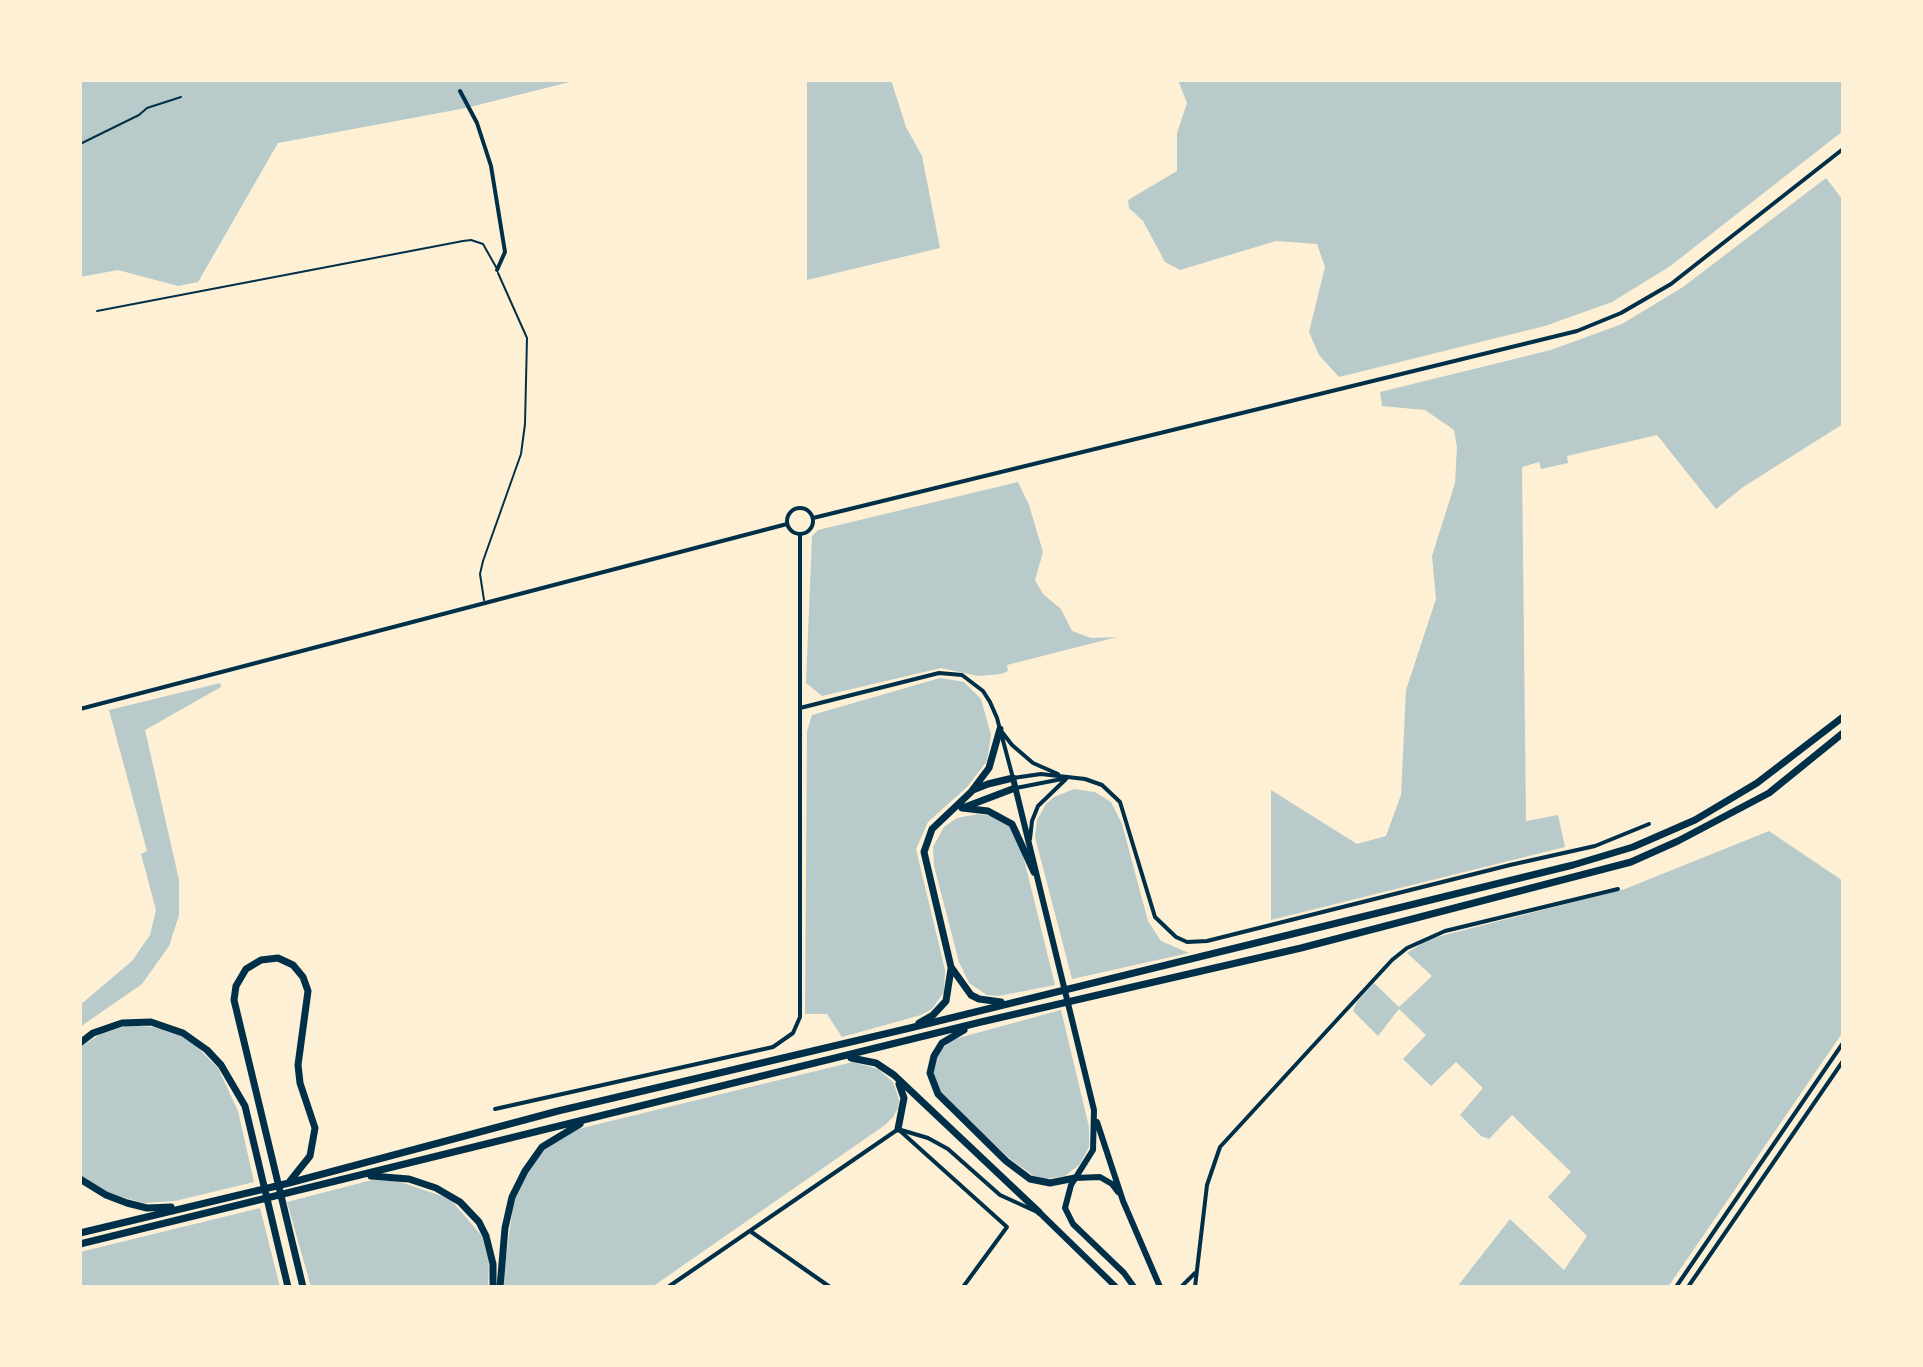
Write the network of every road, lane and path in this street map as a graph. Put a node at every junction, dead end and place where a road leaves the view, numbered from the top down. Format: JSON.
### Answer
{"nodes":[{"id":1,"x":460,"y":91,"type":"dead end"},
{"id":2,"x":181,"y":97,"type":"dead end"},
{"id":3,"x":80,"y":144,"type":"edge"},
{"id":4,"x":1843,"y":149,"type":"edge"},
{"id":5,"x":497,"y":270,"type":"junction"},
{"id":6,"x":97,"y":311,"type":"dead end"},
{"id":7,"x":813,"y":518,"type":"junction"},
{"id":8,"x":787,"y":524,"type":"junction"},
{"id":9,"x":800,"y":534,"type":"junction"},
{"id":10,"x":485,"y":602,"type":"junction"},
{"id":11,"x":800,"y":708,"type":"junction"},
{"id":12,"x":80,"y":709,"type":"edge"},
{"id":13,"x":1843,"y":717,"type":"edge"},
{"id":14,"x":1000,"y":729,"type":"junction"},
{"id":15,"x":1843,"y":733,"type":"edge"},
{"id":16,"x":1013,"y":778,"type":"junction"},
{"id":17,"x":1065,"y":778,"type":"junction"},
{"id":18,"x":1015,"y":788,"type":"junction"},
{"id":19,"x":971,"y":792,"type":"junction"},
{"id":20,"x":962,"y":808,"type":"junction"},
{"id":21,"x":948,"y":813,"type":"junction"},
{"id":22,"x":1649,"y":824,"type":"dead end"},
{"id":23,"x":1031,"y":857,"type":"junction"},
{"id":24,"x":1034,"y":872,"type":"junction"},
{"id":25,"x":1618,"y":889,"type":"dead end"},
{"id":26,"x":951,"y":967,"type":"junction"},
{"id":27,"x":1015,"y":1001,"type":"junction"},
{"id":28,"x":981,"y":1022,"type":"junction"},
{"id":29,"x":910,"y":1028,"type":"junction"},
{"id":30,"x":80,"y":1043,"type":"edge"},
{"id":31,"x":1843,"y":1043,"type":"edge"},
{"id":32,"x":836,"y":1059,"type":"junction"},
{"id":33,"x":1843,"y":1061,"type":"edge"},
{"id":34,"x":894,"y":1075,"type":"junction"},
{"id":35,"x":495,"y":1109,"type":"dead end"},
{"id":36,"x":1094,"y":1110,"type":"junction"},
{"id":37,"x":590,"y":1119,"type":"junction"},
{"id":38,"x":898,"y":1129,"type":"junction"},
{"id":39,"x":349,"y":1178,"type":"junction"},
{"id":40,"x":1075,"y":1178,"type":"junction"},
{"id":41,"x":80,"y":1179,"type":"edge"},
{"id":42,"x":289,"y":1183,"type":"junction"},
{"id":43,"x":1123,"y":1201,"type":"junction"},
{"id":44,"x":197,"y":1204,"type":"junction"},
{"id":45,"x":1039,"y":1212,"type":"junction"},
{"id":46,"x":749,"y":1231,"type":"junction"},
{"id":47,"x":80,"y":1233,"type":"edge"},
{"id":48,"x":80,"y":1244,"type":"edge"},
{"id":49,"x":1197,"y":1267,"type":"junction"},
{"id":50,"x":1158,"y":1284,"type":"edge"},
{"id":51,"x":288,"y":1287,"type":"edge"},
{"id":52,"x":305,"y":1287,"type":"edge"},
{"id":53,"x":493,"y":1287,"type":"edge"},
{"id":54,"x":500,"y":1287,"type":"edge"},
{"id":55,"x":668,"y":1287,"type":"edge"},
{"id":56,"x":830,"y":1287,"type":"edge"},
{"id":57,"x":963,"y":1287,"type":"edge"},
{"id":58,"x":1116,"y":1287,"type":"edge"},
{"id":59,"x":1134,"y":1287,"type":"edge"},
{"id":60,"x":1166,"y":1287,"type":"edge"},
{"id":61,"x":1181,"y":1287,"type":"edge"},
{"id":62,"x":1195,"y":1287,"type":"edge"},
{"id":63,"x":1676,"y":1287,"type":"edge"},
{"id":64,"x":1688,"y":1287,"type":"edge"}],
"edges":[{"from":1,"to":5,"type":"street"},
{"from":2,"to":3,"type":"path"},
{"from":4,"to":7,"type":"street"},
{"from":5,"to":6,"type":"lane"},
{"from":5,"to":10,"type":"lane"},
{"from":7,"to":8,"type":"street"},
{"from":7,"to":9,"type":"street"},
{"from":8,"to":9,"type":"street"},
{"from":8,"to":10,"type":"street"},
{"from":9,"to":11,"type":"street"},
{"from":10,"to":12,"type":"street"},
{"from":11,"to":14,"type":"street"},
{"from":11,"to":35,"type":"street"},
{"from":13,"to":27,"type":"highway"},
{"from":14,"to":16,"type":"street"},
{"from":14,"to":17,"type":"street"},
{"from":14,"to":19,"type":"highway"},
{"from":15,"to":28,"type":"highway"},
{"from":16,"to":17,"type":"street"},
{"from":16,"to":18,"type":"street"},
{"from":16,"to":19,"type":"highway"},
{"from":17,"to":18,"type":"street"},
{"from":17,"to":22,"type":"street"},
{"from":17,"to":23,"type":"street"},
{"from":18,"to":20,"type":"highway"},
{"from":18,"to":23,"type":"street"},
{"from":19,"to":21,"type":"highway"},
{"from":20,"to":21,"type":"highway"},
{"from":20,"to":24,"type":"highway"},
{"from":21,"to":26,"type":"highway"},
{"from":23,"to":24,"type":"street"},
{"from":24,"to":36,"type":"street"},
{"from":25,"to":49,"type":"street"},
{"from":26,"to":27,"type":"highway"},
{"from":26,"to":29,"type":"highway"},
{"from":27,"to":29,"type":"highway"},
{"from":28,"to":32,"type":"highway"},
{"from":28,"to":40,"type":"highway"},
{"from":29,"to":42,"type":"highway"},
{"from":30,"to":51,"type":"highway"},
{"from":31,"to":63,"type":"street"},
{"from":32,"to":34,"type":"highway"},
{"from":32,"to":37,"type":"highway"},
{"from":33,"to":64,"type":"street"},
{"from":34,"to":38,"type":"highway"},
{"from":34,"to":45,"type":"highway"},
{"from":36,"to":40,"type":"street"},
{"from":36,"to":43,"type":"street"},
{"from":37,"to":39,"type":"highway"},
{"from":37,"to":54,"type":"highway"},
{"from":38,"to":45,"type":"street"},
{"from":38,"to":46,"type":"street"},
{"from":38,"to":57,"type":"street"},
{"from":39,"to":48,"type":"highway"},
{"from":39,"to":53,"type":"highway"},
{"from":40,"to":43,"type":"street"},
{"from":40,"to":59,"type":"street"},
{"from":41,"to":44,"type":"highway"},
{"from":42,"to":44,"type":"highway"},
{"from":42,"to":52,"type":"highway"},
{"from":43,"to":50,"type":"street"},
{"from":44,"to":47,"type":"highway"},
{"from":45,"to":58,"type":"street"},
{"from":46,"to":55,"type":"street"},
{"from":46,"to":56,"type":"street"},
{"from":49,"to":61,"type":"street"},
{"from":49,"to":62,"type":"street"},
{"from":50,"to":60,"type":"street"}]}
